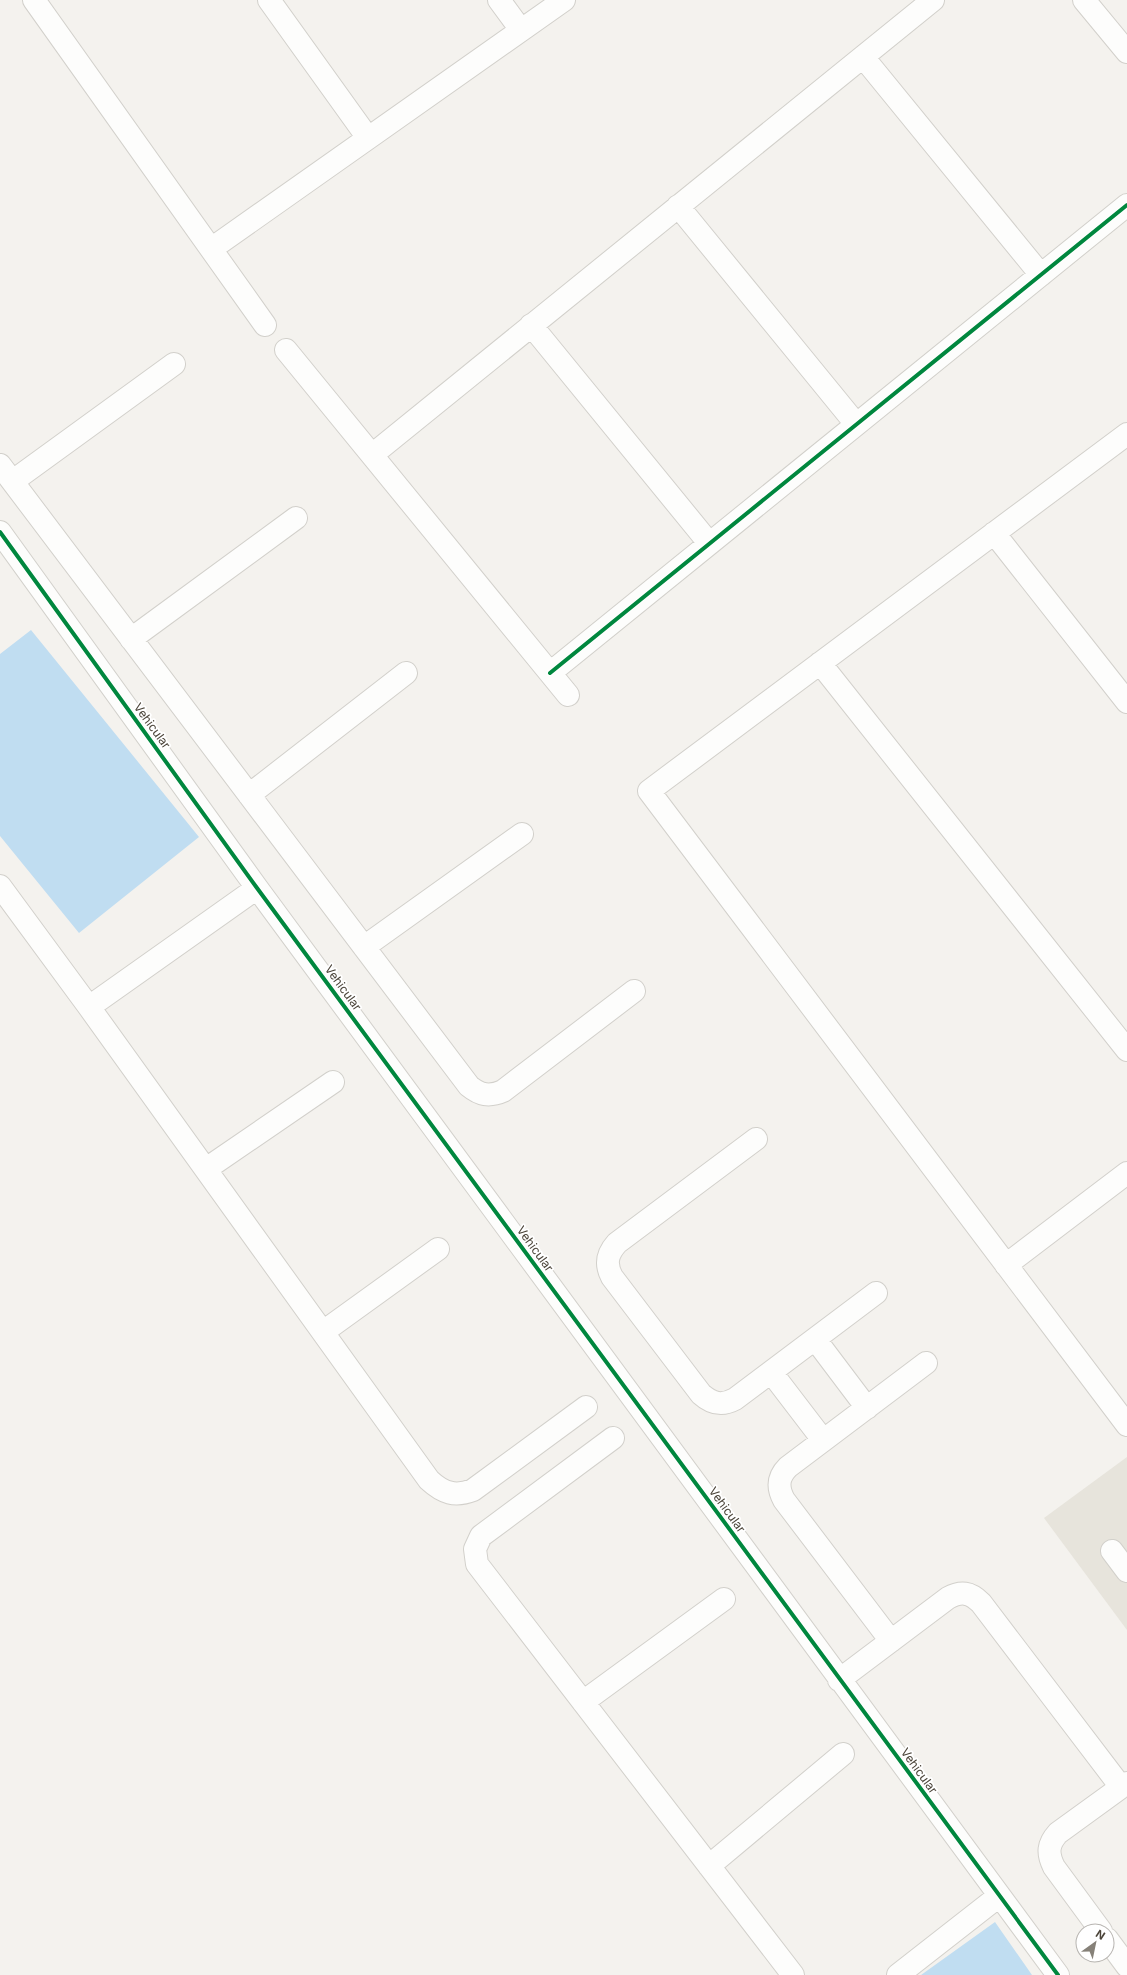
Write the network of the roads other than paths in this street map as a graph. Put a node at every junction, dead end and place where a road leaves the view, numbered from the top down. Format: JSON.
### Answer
{"nodes":[{"id":1,"x":269,"y":0,"type":"edge"},
{"id":2,"x":499,"y":0,"type":"edge"},
{"id":3,"x":564,"y":0,"type":"edge"},
{"id":4,"x":933,"y":0,"type":"edge"},
{"id":5,"x":1084,"y":0,"type":"edge"},
{"id":6,"x":43,"y":3,"type":"edge"},
{"id":7,"x":521,"y":30,"type":"junction"},
{"id":8,"x":1127,"y":52,"type":"edge"},
{"id":9,"x":863,"y":57,"type":"junction"},
{"id":10,"x":368,"y":138,"type":"junction"},
{"id":11,"x":1127,"y":205,"type":"edge"},
{"id":12,"x":678,"y":206,"type":"junction"},
{"id":13,"x":211,"y":249,"type":"junction"},
{"id":14,"x":1041,"y":275,"type":"junction"},
{"id":15,"x":265,"y":325,"type":"dead end"},
{"id":16,"x":531,"y":325,"type":"junction"},
{"id":17,"x":286,"y":350,"type":"dead end"},
{"id":18,"x":174,"y":364,"type":"dead end"},
{"id":19,"x":856,"y":424,"type":"junction"},
{"id":20,"x":1127,"y":434,"type":"edge"},
{"id":21,"x":372,"y":455,"type":"junction"},
{"id":22,"x":6,"y":473,"type":"edge"},
{"id":23,"x":296,"y":518,"type":"dead end"},
{"id":24,"x":0,"y":532,"type":"edge"},
{"id":25,"x":994,"y":532,"type":"junction"},
{"id":26,"x":709,"y":543,"type":"junction"},
{"id":27,"x":131,"y":639,"type":"junction"},
{"id":28,"x":820,"y":663,"type":"junction"},
{"id":29,"x":406,"y":673,"type":"dead end"},
{"id":30,"x":550,"y":673,"type":"junction"},
{"id":31,"x":568,"y":695,"type":"dead end"},
{"id":32,"x":1127,"y":702,"type":"edge"},
{"id":33,"x":249,"y":795,"type":"junction"},
{"id":34,"x":522,"y":834,"type":"dead end"},
{"id":35,"x":0,"y":886,"type":"edge"},
{"id":36,"x":256,"y":888,"type":"junction"},
{"id":37,"x":364,"y":947,"type":"junction"},
{"id":38,"x":634,"y":992,"type":"dead end"},
{"id":39,"x":89,"y":1007,"type":"junction"},
{"id":40,"x":1127,"y":1050,"type":"edge"},
{"id":41,"x":333,"y":1082,"type":"dead end"},
{"id":42,"x":756,"y":1139,"type":"dead end"},
{"id":43,"x":206,"y":1169,"type":"junction"},
{"id":44,"x":1127,"y":1173,"type":"edge"},
{"id":45,"x":438,"y":1249,"type":"dead end"},
{"id":46,"x":1006,"y":1265,"type":"junction"},
{"id":47,"x":876,"y":1293,"type":"dead end"},
{"id":48,"x":323,"y":1332,"type":"junction"},
{"id":49,"x":815,"y":1339,"type":"junction"},
{"id":50,"x":926,"y":1363,"type":"dead end"},
{"id":51,"x":771,"y":1372,"type":"junction"},
{"id":52,"x":586,"y":1407,"type":"dead end"},
{"id":53,"x":867,"y":1408,"type":"junction"},
{"id":54,"x":1127,"y":1425,"type":"edge"},
{"id":55,"x":613,"y":1438,"type":"dead end"},
{"id":56,"x":823,"y":1440,"type":"junction"},
{"id":57,"x":1112,"y":1551,"type":"dead end"},
{"id":58,"x":1127,"y":1571,"type":"edge"},
{"id":59,"x":724,"y":1599,"type":"dead end"},
{"id":60,"x":891,"y":1641,"type":"junction"},
{"id":61,"x":839,"y":1680,"type":"junction"},
{"id":62,"x":583,"y":1702,"type":"junction"},
{"id":63,"x":843,"y":1754,"type":"dead end"},
{"id":64,"x":1124,"y":1785,"type":"edge"},
{"id":65,"x":709,"y":1866,"type":"junction"},
{"id":66,"x":999,"y":1896,"type":"junction"},
{"id":67,"x":1095,"y":1923,"type":"edge"},
{"id":68,"x":1115,"y":1950,"type":"edge"},
{"id":69,"x":1127,"y":1966,"type":"edge"},
{"id":70,"x":793,"y":1975,"type":"edge"},
{"id":71,"x":898,"y":1975,"type":"edge"},
{"id":72,"x":1058,"y":1975,"type":"edge"}],
"edges":[{"from":1,"to":10,"type":"street"},
{"from":2,"to":7,"type":"street"},
{"from":3,"to":7,"type":"street"},
{"from":4,"to":9,"type":"street"},
{"from":5,"to":8,"type":"street"},
{"from":6,"to":13,"type":"street"},
{"from":7,"to":10,"type":"street"},
{"from":9,"to":12,"type":"street"},
{"from":9,"to":14,"type":"street"},
{"from":10,"to":13,"type":"street"},
{"from":11,"to":14,"type":"street"},
{"from":12,"to":16,"type":"street"},
{"from":12,"to":19,"type":"street"},
{"from":13,"to":15,"type":"street"},
{"from":14,"to":19,"type":"street"},
{"from":16,"to":21,"type":"street"},
{"from":16,"to":26,"type":"street"},
{"from":17,"to":21,"type":"street"},
{"from":18,"to":22,"type":"street"},
{"from":19,"to":26,"type":"street"},
{"from":20,"to":25,"type":"street"},
{"from":21,"to":30,"type":"street"},
{"from":22,"to":27,"type":"street"},
{"from":23,"to":27,"type":"street"},
{"from":24,"to":36,"type":"street","name":"Vehicular"},
{"from":25,"to":28,"type":"street"},
{"from":25,"to":32,"type":"street"},
{"from":26,"to":30,"type":"street"},
{"from":27,"to":33,"type":"street"},
{"from":28,"to":40,"type":"street"},
{"from":28,"to":46,"type":"street"},
{"from":29,"to":33,"type":"street"},
{"from":30,"to":31,"type":"street"},
{"from":33,"to":37,"type":"street"},
{"from":34,"to":37,"type":"street"},
{"from":35,"to":39,"type":"street"},
{"from":36,"to":39,"type":"street"},
{"from":36,"to":61,"type":"street","name":"Vehicular"},
{"from":37,"to":38,"type":"street"},
{"from":39,"to":43,"type":"street"},
{"from":41,"to":43,"type":"street"},
{"from":42,"to":51,"type":"street"},
{"from":43,"to":48,"type":"street"},
{"from":44,"to":46,"type":"street"},
{"from":45,"to":48,"type":"street"},
{"from":46,"to":54,"type":"street"},
{"from":47,"to":49,"type":"street"},
{"from":48,"to":52,"type":"street"},
{"from":49,"to":51,"type":"street"},
{"from":49,"to":53,"type":"street"},
{"from":50,"to":53,"type":"street"},
{"from":51,"to":56,"type":"street"},
{"from":53,"to":56,"type":"street"},
{"from":55,"to":62,"type":"street"},
{"from":56,"to":60,"type":"street"},
{"from":57,"to":58,"type":"street"},
{"from":59,"to":62,"type":"street"},
{"from":60,"to":61,"type":"street"},
{"from":60,"to":64,"type":"street"},
{"from":61,"to":66,"type":"street","name":"Vehicular"},
{"from":62,"to":65,"type":"street"},
{"from":63,"to":65,"type":"street"},
{"from":64,"to":67,"type":"street"},
{"from":65,"to":70,"type":"street"},
{"from":66,"to":71,"type":"street"},
{"from":66,"to":72,"type":"street","name":"Vehicular"},
{"from":68,"to":69,"type":"street"}]}
